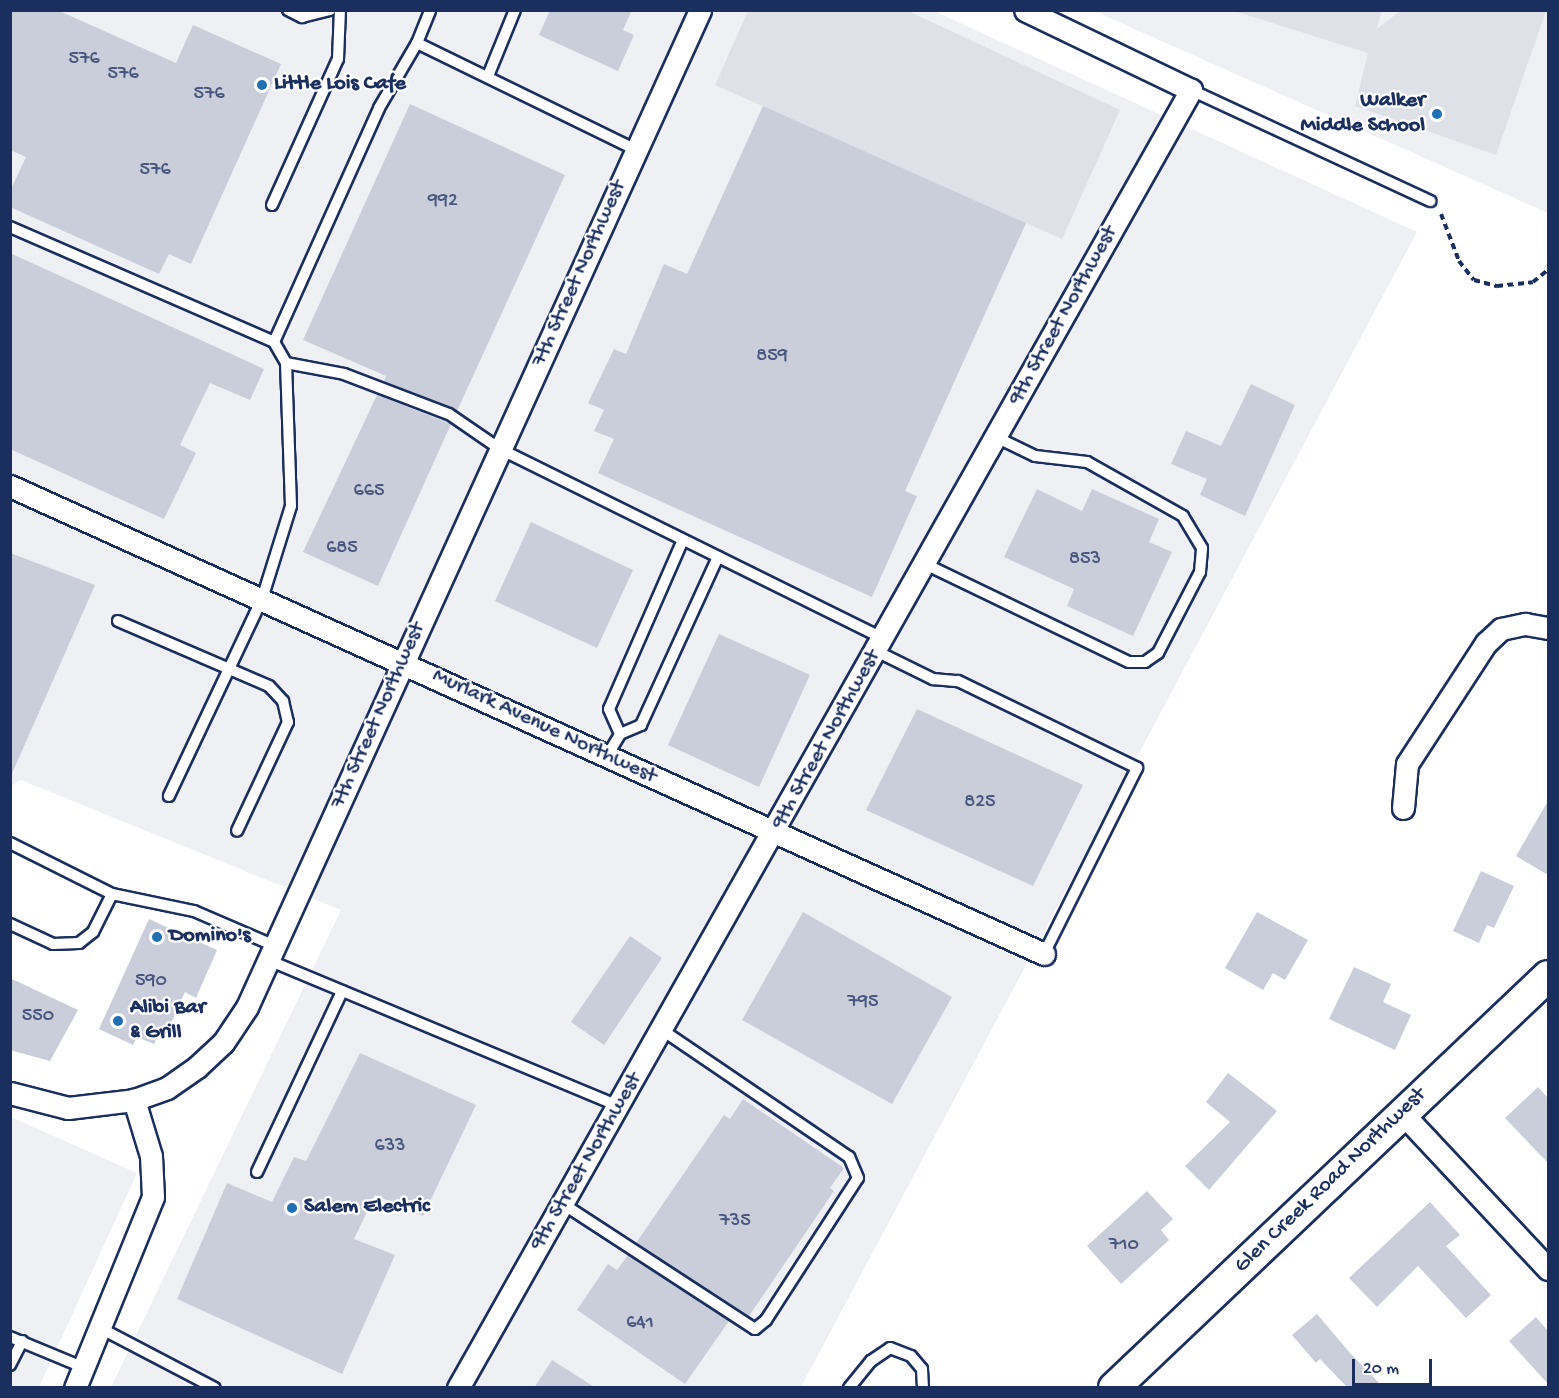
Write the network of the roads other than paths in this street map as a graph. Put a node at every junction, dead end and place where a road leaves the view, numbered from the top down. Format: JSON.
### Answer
{"nodes":[{"id":1,"x":288,"y":10,"type":"edge"},
{"id":2,"x":330,"y":10,"type":"edge"},
{"id":3,"x":340,"y":10,"type":"edge"},
{"id":4,"x":430,"y":10,"type":"edge"},
{"id":5,"x":515,"y":10,"type":"edge"},
{"id":6,"x":700,"y":10,"type":"edge"},
{"id":7,"x":1025,"y":10,"type":"edge"},
{"id":8,"x":1058,"y":17,"type":"edge"},
{"id":9,"x":417,"y":43,"type":"junction"},
{"id":10,"x":488,"y":76,"type":"junction"},
{"id":11,"x":1191,"y":90,"type":"junction"},
{"id":12,"x":636,"y":150,"type":"junction"},
{"id":13,"x":1430,"y":201,"type":"road end"},
{"id":14,"x":272,"y":205,"type":"dead end"},
{"id":15,"x":10,"y":227,"type":"edge"},
{"id":16,"x":274,"y":342,"type":"junction"},
{"id":17,"x":286,"y":363,"type":"junction"},
{"id":18,"x":996,"y":437,"type":"junction"},
{"id":19,"x":500,"y":449,"type":"junction"},
{"id":20,"x":10,"y":486,"type":"edge"},
{"id":21,"x":683,"y":540,"type":"junction"},
{"id":22,"x":718,"y":556,"type":"junction"},
{"id":23,"x":925,"y":564,"type":"junction"},
{"id":24,"x":262,"y":599,"type":"junction"},
{"id":25,"x":118,"y":621,"type":"dead end"},
{"id":26,"x":1548,"y":627,"type":"edge"},
{"id":27,"x":880,"y":645,"type":"junction"},
{"id":28,"x":404,"y":663,"type":"junction"},
{"id":29,"x":229,"y":667,"type":"junction"},
{"id":30,"x":620,"y":735,"type":"junction"},
{"id":31,"x":607,"y":756,"type":"junction"},
{"id":32,"x":169,"y":796,"type":"dead end"},
{"id":33,"x":1403,"y":808,"type":"dead end"},
{"id":34,"x":237,"y":831,"type":"dead end"},
{"id":35,"x":775,"y":833,"type":"junction"},
{"id":36,"x":10,"y":843,"type":"edge"},
{"id":37,"x":112,"y":894,"type":"junction"},
{"id":38,"x":10,"y":924,"type":"edge"},
{"id":39,"x":271,"y":953,"type":"junction"},
{"id":40,"x":1044,"y":954,"type":"joint"},
{"id":41,"x":1548,"y":976,"type":"edge"},
{"id":42,"x":342,"y":991,"type":"junction"},
{"id":43,"x":662,"y":1030,"type":"junction"},
{"id":44,"x":10,"y":1093,"type":"edge"},
{"id":45,"x":134,"y":1100,"type":"junction"},
{"id":46,"x":619,"y":1106,"type":"junction"},
{"id":47,"x":1402,"y":1113,"type":"junction"},
{"id":48,"x":258,"y":1172,"type":"dead end"},
{"id":49,"x":563,"y":1203,"type":"junction"},
{"id":50,"x":1548,"y":1269,"type":"edge"},
{"id":51,"x":102,"y":1329,"type":"junction"},
{"id":52,"x":10,"y":1337,"type":"edge"},
{"id":53,"x":22,"y":1341,"type":"junction"},
{"id":54,"x":10,"y":1365,"type":"edge"},
{"id":55,"x":84,"y":1368,"type":"junction"},
{"id":56,"x":75,"y":1388,"type":"edge"},
{"id":57,"x":215,"y":1388,"type":"edge"},
{"id":58,"x":459,"y":1388,"type":"edge"},
{"id":59,"x":849,"y":1388,"type":"edge"},
{"id":60,"x":923,"y":1388,"type":"edge"},
{"id":61,"x":1114,"y":1388,"type":"edge"}],
"edges":[{"from":1,"to":2,"type":"lane"},
{"from":3,"to":14,"type":"lane"},
{"from":4,"to":9,"type":"lane"},
{"from":5,"to":10,"type":"lane"},
{"from":6,"to":12,"type":"street","name":"7th Street Northwest"},
{"from":7,"to":8,"type":"street"},
{"from":8,"to":11,"type":"street"},
{"from":9,"to":10,"type":"lane"},
{"from":9,"to":16,"type":"lane"},
{"from":10,"to":12,"type":"lane"},
{"from":11,"to":13,"type":"lane"},
{"from":11,"to":18,"type":"street","name":"9th Street Northwest"},
{"from":12,"to":19,"type":"street","name":"7th Street Northwest"},
{"from":15,"to":16,"type":"lane"},
{"from":16,"to":17,"type":"lane"},
{"from":17,"to":19,"type":"lane"},
{"from":17,"to":24,"type":"lane"},
{"from":18,"to":23,"type":"street","name":"9th Street Northwest"},
{"from":18,"to":23,"type":"lane"},
{"from":19,"to":21,"type":"lane"},
{"from":19,"to":28,"type":"street","name":"7th Street Northwest"},
{"from":20,"to":24,"type":"street","name":"Murlark Avenue Northwest"},
{"from":21,"to":22,"type":"lane"},
{"from":21,"to":30,"type":"lane"},
{"from":22,"to":27,"type":"lane"},
{"from":22,"to":30,"type":"lane"},
{"from":23,"to":27,"type":"street","name":"9th Street Northwest"},
{"from":24,"to":28,"type":"street","name":"Murlark Avenue Northwest"},
{"from":24,"to":29,"type":"lane"},
{"from":25,"to":29,"type":"lane"},
{"from":26,"to":33,"type":"street"},
{"from":27,"to":35,"type":"street","name":"9th Street Northwest"},
{"from":27,"to":40,"type":"lane"},
{"from":28,"to":31,"type":"street","name":"Murlark Avenue Northwest"},
{"from":28,"to":39,"type":"street","name":"7th Street Northwest"},
{"from":29,"to":32,"type":"lane"},
{"from":29,"to":34,"type":"lane"},
{"from":30,"to":31,"type":"lane"},
{"from":31,"to":35,"type":"street","name":"Murlark Avenue Northwest"},
{"from":35,"to":40,"type":"street","name":"Murlark Avenue Northwest"},
{"from":35,"to":43,"type":"street","name":"9th Street Northwest"},
{"from":36,"to":37,"type":"lane"},
{"from":37,"to":38,"type":"lane"},
{"from":37,"to":39,"type":"lane"},
{"from":39,"to":42,"type":"lane"},
{"from":39,"to":45,"type":"street","name":"7th Street Northwest"},
{"from":41,"to":47,"type":"main road","name":"Glen Creek Road Northwest"},
{"from":42,"to":46,"type":"lane"},
{"from":42,"to":48,"type":"lane"},
{"from":43,"to":46,"type":"street","name":"9th Street Northwest"},
{"from":43,"to":49,"type":"lane"},
{"from":44,"to":45,"type":"street","name":"7th Street Northwest"},
{"from":45,"to":51,"type":"street"},
{"from":46,"to":49,"type":"street","name":"9th Street Northwest"},
{"from":47,"to":50,"type":"street"},
{"from":47,"to":61,"type":"main road","name":"Glen Creek Road Northwest"},
{"from":49,"to":58,"type":"street","name":"9th Street Northwest"},
{"from":51,"to":55,"type":"street"},
{"from":51,"to":57,"type":"lane"},
{"from":52,"to":53,"type":"lane"},
{"from":53,"to":54,"type":"lane"},
{"from":53,"to":55,"type":"lane"},
{"from":55,"to":56,"type":"street"},
{"from":59,"to":60,"type":"lane"}]}
